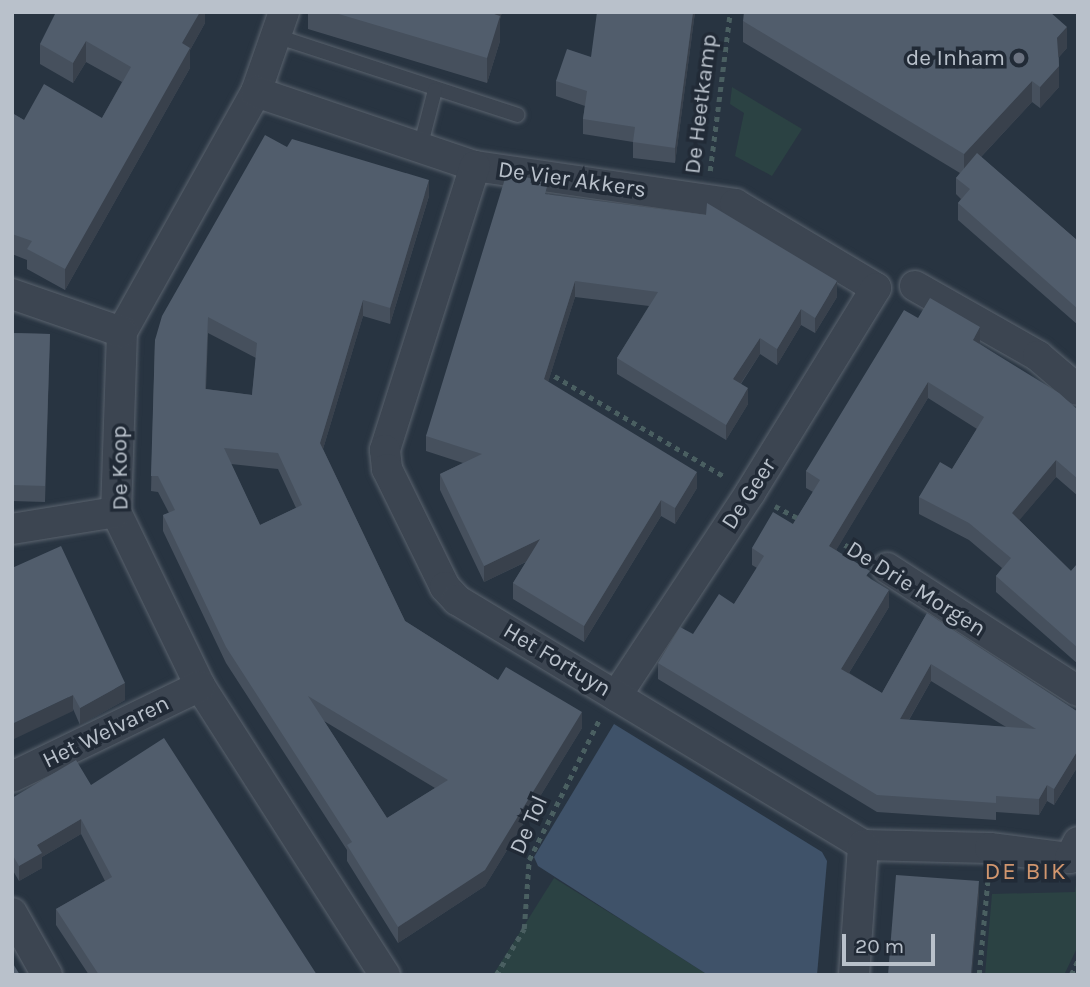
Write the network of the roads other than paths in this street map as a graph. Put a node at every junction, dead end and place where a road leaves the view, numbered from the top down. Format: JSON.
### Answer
{"nodes":[{"id":1,"x":280,"y":24,"type":"edge"},
{"id":2,"x":435,"y":90,"type":"junction"},
{"id":3,"x":256,"y":92,"type":"junction"},
{"id":4,"x":517,"y":115,"type":"dead end"},
{"id":5,"x":420,"y":148,"type":"junction"},
{"id":6,"x":475,"y":166,"type":"junction"},
{"id":7,"x":915,"y":286,"type":"dead end"},
{"id":8,"x":876,"y":288,"type":"joint"},
{"id":9,"x":12,"y":294,"type":"edge"},
{"id":10,"x":122,"y":332,"type":"junction"},
{"id":11,"x":1078,"y":390,"type":"edge"},
{"id":12,"x":116,"y":512,"type":"junction"},
{"id":13,"x":12,"y":529,"type":"edge"},
{"id":14,"x":887,"y":568,"type":"road end"},
{"id":15,"x":200,"y":686,"type":"junction"},
{"id":16,"x":1078,"y":691,"type":"edge"},
{"id":17,"x":616,"y":696,"type":"junction"},
{"id":18,"x":12,"y":777,"type":"edge"},
{"id":19,"x":1078,"y":842,"type":"edge"},
{"id":20,"x":863,"y":845,"type":"junction"},
{"id":21,"x":12,"y":913,"type":"edge"},
{"id":22,"x":47,"y":975,"type":"edge"},
{"id":23,"x":385,"y":975,"type":"edge"},
{"id":24,"x":854,"y":975,"type":"edge"}],
"edges":[{"from":1,"to":2,"type":"lane"},
{"from":1,"to":3,"type":"street","name":"De Koop"},
{"from":2,"to":4,"type":"lane"},
{"from":2,"to":5,"type":"lane"},
{"from":3,"to":5,"type":"street","name":"De Vier Akkers"},
{"from":3,"to":10,"type":"street","name":"De Koop"},
{"from":5,"to":6,"type":"street","name":"De Vier Akkers"},
{"from":6,"to":8,"type":"street","name":"De Vier Akkers"},
{"from":6,"to":17,"type":"street","name":"Het Fortuyn"},
{"from":7,"to":11,"type":"street"},
{"from":8,"to":17,"type":"street","name":"De Geer"},
{"from":9,"to":10,"type":"street"},
{"from":10,"to":12,"type":"street","name":"De Koop"},
{"from":12,"to":13,"type":"street"},
{"from":12,"to":15,"type":"street","name":"De Koop"},
{"from":14,"to":16,"type":"street","name":"De Drie Morgen"},
{"from":15,"to":18,"type":"street","name":"Het Welvaren"},
{"from":15,"to":23,"type":"street","name":"De Koop"},
{"from":17,"to":20,"type":"street","name":"Het Fortuyn"},
{"from":19,"to":20,"type":"street","name":"Het Fortuyn"},
{"from":20,"to":24,"type":"street"},
{"from":21,"to":22,"type":"street"}]}
